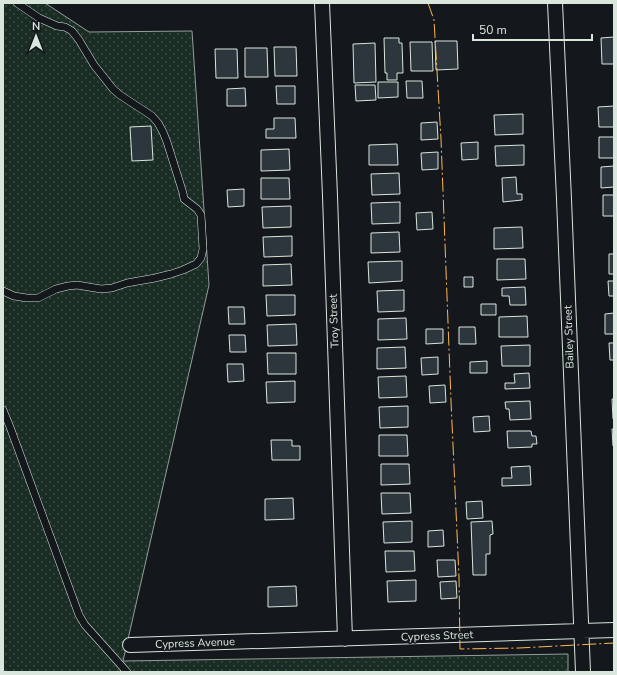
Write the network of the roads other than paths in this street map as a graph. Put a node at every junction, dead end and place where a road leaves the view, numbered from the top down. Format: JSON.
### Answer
{"nodes":[{"id":1,"x":17,"y":3,"type":"edge"},
{"id":2,"x":322,"y":3,"type":"edge"},
{"id":3,"x":555,"y":3,"type":"edge"},
{"id":4,"x":3,"y":291,"type":"edge"},
{"id":5,"x":3,"y":410,"type":"edge"},
{"id":6,"x":614,"y":630,"type":"edge"},
{"id":7,"x":581,"y":631,"type":"junction"},
{"id":8,"x":345,"y":639,"type":"junction"},
{"id":9,"x":260,"y":642,"type":"joint"},
{"id":10,"x":130,"y":645,"type":"dead end"},
{"id":11,"x":127,"y":672,"type":"edge"},
{"id":12,"x":582,"y":672,"type":"edge"}],
"edges":[{"from":1,"to":4,"type":"lane"},
{"from":2,"to":8,"type":"street","name":"Troy Street"},
{"from":3,"to":7,"type":"street","name":"Bailey Street"},
{"from":5,"to":11,"type":"lane"},
{"from":6,"to":7,"type":"street","name":"Cypress Street"},
{"from":7,"to":8,"type":"street","name":"Cypress Street"},
{"from":7,"to":12,"type":"street","name":"Bailey Street"},
{"from":8,"to":9,"type":"street","name":"Cypress Street"},
{"from":9,"to":10,"type":"street","name":"Cypress Avenue"}]}
